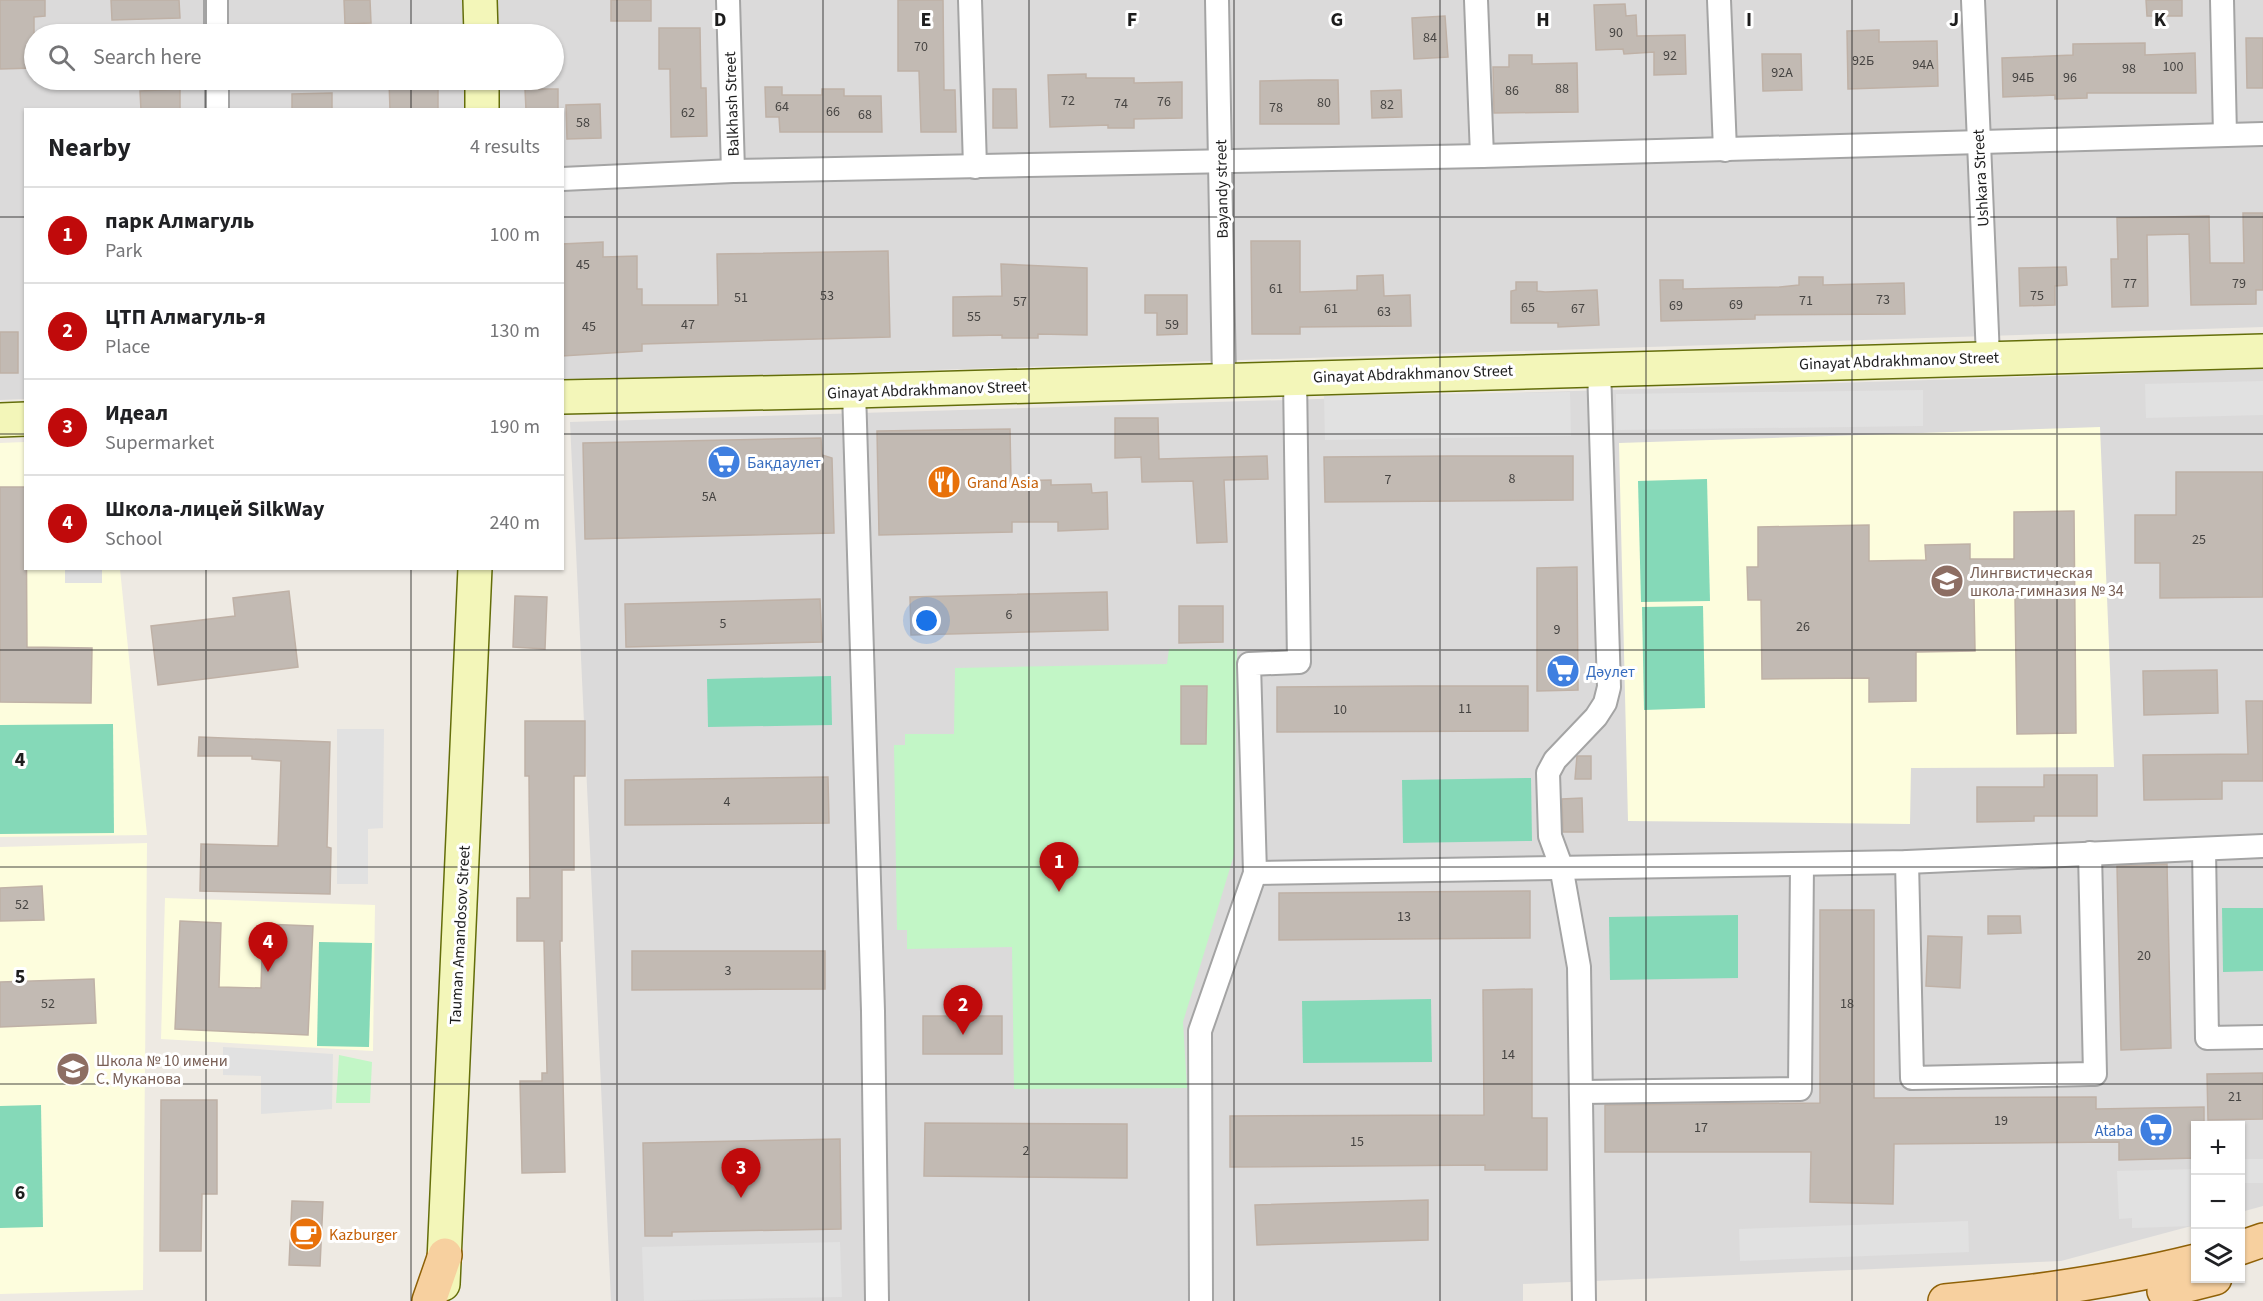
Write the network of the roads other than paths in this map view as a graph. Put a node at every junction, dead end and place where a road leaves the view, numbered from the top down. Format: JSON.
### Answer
{"nodes":[{"id":1,"x":216,"y":0,"type":"edge"},
{"id":2,"x":480,"y":0,"type":"edge"},
{"id":3,"x":728,"y":0,"type":"edge"},
{"id":4,"x":970,"y":0,"type":"edge"},
{"id":5,"x":1217,"y":0,"type":"edge"},
{"id":6,"x":1476,"y":0,"type":"edge"},
{"id":7,"x":1719,"y":0,"type":"edge"},
{"id":8,"x":1973,"y":0,"type":"edge"},
{"id":9,"x":2222,"y":0,"type":"edge"},
{"id":10,"x":216,"y":24,"type":"edge"},
{"id":11,"x":481,"y":24,"type":"edge"},
{"id":12,"x":217,"y":90,"type":"edge"},
{"id":13,"x":482,"y":90,"type":"edge"},
{"id":14,"x":217,"y":108,"type":"edge"},
{"id":15,"x":482,"y":108,"type":"edge"},
{"id":16,"x":2225,"y":135,"type":"junction"},
{"id":17,"x":2263,"y":135,"type":"edge"},
{"id":18,"x":1978,"y":142,"type":"junction"},
{"id":19,"x":1725,"y":150,"type":"junction"},
{"id":20,"x":1482,"y":156,"type":"junction"},
{"id":21,"x":1221,"y":160,"type":"junction"},
{"id":22,"x":975,"y":167,"type":"junction"},
{"id":23,"x":733,"y":171,"type":"junction"},
{"id":24,"x":564,"y":178,"type":"edge"},
{"id":25,"x":2263,"y":351,"type":"edge"},
{"id":26,"x":1988,"y":357,"type":"junction"},
{"id":27,"x":1599,"y":368,"type":"junction"},
{"id":28,"x":1295,"y":376,"type":"junction"},
{"id":29,"x":1224,"y":379,"type":"junction"},
{"id":30,"x":854,"y":391,"type":"junction"},
{"id":31,"x":564,"y":397,"type":"edge"},
{"id":32,"x":24,"y":419,"type":"edge"},
{"id":33,"x":0,"y":420,"type":"edge"},
{"id":34,"x":475,"y":570,"type":"edge"},
{"id":35,"x":2263,"y":846,"type":"edge"},
{"id":36,"x":2204,"y":849,"type":"junction"},
{"id":37,"x":2090,"y":853,"type":"junction"},
{"id":38,"x":1907,"y":862,"type":"junction"},
{"id":39,"x":1802,"y":864,"type":"junction"},
{"id":40,"x":1561,"y":866,"type":"junction"},
{"id":41,"x":1255,"y":873,"type":"junction"},
{"id":42,"x":2263,"y":1037,"type":"edge"},
{"id":43,"x":1582,"y":1092,"type":"junction"},
{"id":44,"x":2263,"y":1240,"type":"edge"},
{"id":45,"x":2245,"y":1247,"type":"edge"},
{"id":46,"x":445,"y":1255,"type":"junction"},
{"id":47,"x":2191,"y":1262,"type":"edge"},
{"id":48,"x":2263,"y":1264,"type":"edge"},
{"id":49,"x":2245,"y":1270,"type":"edge"},
{"id":50,"x":2194,"y":1283,"type":"edge"},
{"id":51,"x":429,"y":1301,"type":"edge"},
{"id":52,"x":443,"y":1301,"type":"edge"},
{"id":53,"x":457,"y":1301,"type":"edge"},
{"id":54,"x":877,"y":1301,"type":"edge"},
{"id":55,"x":1202,"y":1301,"type":"edge"},
{"id":56,"x":1584,"y":1301,"type":"edge"},
{"id":57,"x":1945,"y":1301,"type":"edge"},
{"id":58,"x":2113,"y":1301,"type":"edge"}],
"edges":[{"from":1,"to":10,"type":"street"},
{"from":2,"to":11,"type":"street"},
{"from":3,"to":23,"type":"street","name":"Balkhash Street"},
{"from":4,"to":22,"type":"street"},
{"from":5,"to":21,"type":"street","name":"Bayandy street"},
{"from":6,"to":20,"type":"street"},
{"from":7,"to":19,"type":"street"},
{"from":8,"to":18,"type":"street","name":"Ushkara Street"},
{"from":9,"to":16,"type":"street"},
{"from":12,"to":14,"type":"street"},
{"from":13,"to":15,"type":"street"},
{"from":16,"to":17,"type":"street"},
{"from":16,"to":18,"type":"street"},
{"from":18,"to":19,"type":"street"},
{"from":18,"to":26,"type":"street","name":"Ushkara Street"},
{"from":19,"to":20,"type":"street"},
{"from":20,"to":21,"type":"street"},
{"from":21,"to":22,"type":"street"},
{"from":21,"to":29,"type":"street","name":"Bayandy street"},
{"from":22,"to":23,"type":"street"},
{"from":23,"to":24,"type":"street"},
{"from":25,"to":26,"type":"street","name":"Ginayat Abdrakhmanov Street"},
{"from":26,"to":27,"type":"street","name":"Ginayat Abdrakhmanov Street"},
{"from":27,"to":28,"type":"street","name":"Ginayat Abdrakhmanov Street"},
{"from":27,"to":40,"type":"street"},
{"from":28,"to":29,"type":"street","name":"Ginayat Abdrakhmanov Street"},
{"from":28,"to":41,"type":"street"},
{"from":29,"to":30,"type":"street","name":"Ginayat Abdrakhmanov Street"},
{"from":30,"to":31,"type":"street","name":"Ginayat Abdrakhmanov Street"},
{"from":30,"to":54,"type":"street"},
{"from":32,"to":33,"type":"street"},
{"from":34,"to":46,"type":"street","name":"Tauman Amandosov Street"},
{"from":35,"to":36,"type":"street"},
{"from":36,"to":37,"type":"street"},
{"from":36,"to":42,"type":"street"},
{"from":37,"to":38,"type":"street"},
{"from":37,"to":38,"type":"street"},
{"from":38,"to":39,"type":"street"},
{"from":39,"to":40,"type":"street"},
{"from":39,"to":43,"type":"street"},
{"from":40,"to":41,"type":"street"},
{"from":40,"to":43,"type":"street"},
{"from":41,"to":55,"type":"street"},
{"from":43,"to":56,"type":"street"},
{"from":44,"to":45,"type":"main road"},
{"from":46,"to":51,"type":"main road"},
{"from":46,"to":52,"type":"street","name":"Tauman Amandosov Street"},
{"from":46,"to":53,"type":"main road"},
{"from":47,"to":57,"type":"main road"},
{"from":48,"to":49,"type":"main road"},
{"from":50,"to":58,"type":"main road"}]}
